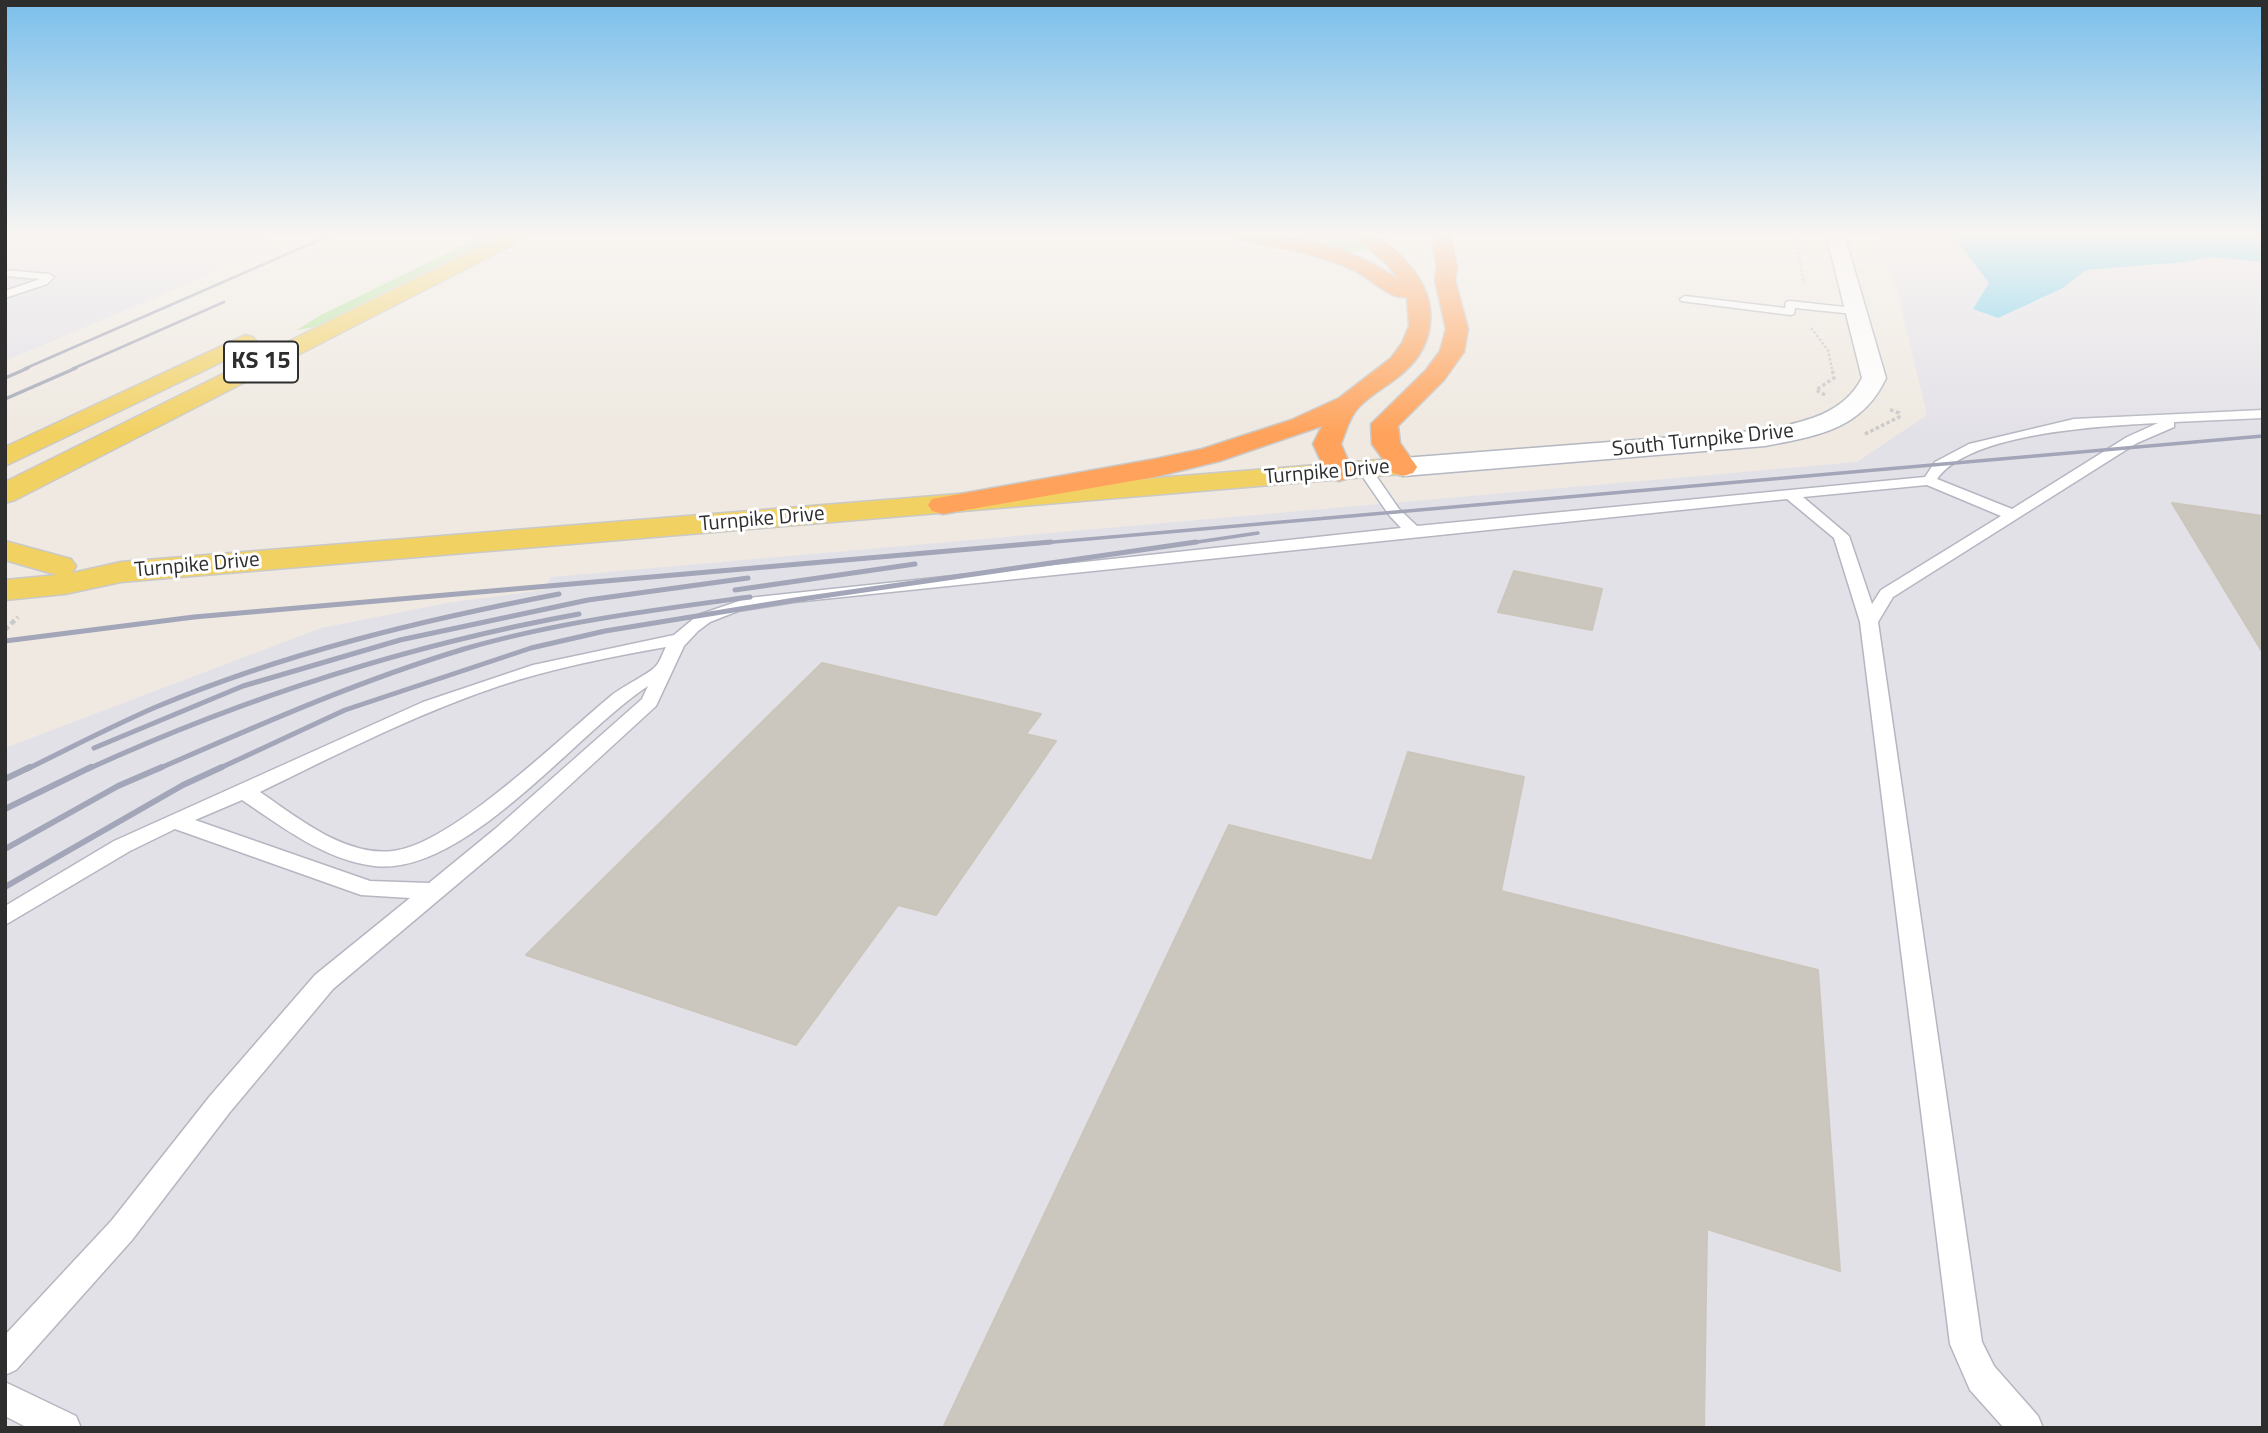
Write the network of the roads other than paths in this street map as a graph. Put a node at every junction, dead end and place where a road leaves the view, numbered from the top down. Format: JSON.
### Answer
{"nodes":[{"id":1,"x":387,"y":301,"type":"edge"},
{"id":2,"x":1407,"y":301,"type":"edge"},
{"id":3,"x":1419,"y":301,"type":"edge"},
{"id":4,"x":1450,"y":301,"type":"edge"},
{"id":5,"x":1700,"y":301,"type":"edge"},
{"id":6,"x":1852,"y":301,"type":"edge"},
{"id":7,"x":1854,"y":311,"type":"junction"},
{"id":8,"x":270,"y":330,"type":"dead end"},
{"id":9,"x":1420,"y":333,"type":"junction"},
{"id":10,"x":1348,"y":404,"type":"junction"},
{"id":11,"x":2263,"y":414,"type":"edge"},
{"id":12,"x":2201,"y":417,"type":"junction"},
{"id":13,"x":5,"y":458,"type":"edge"},
{"id":14,"x":65,"y":464,"type":"junction"},
{"id":15,"x":1404,"y":467,"type":"junction"},
{"id":16,"x":1352,"y":471,"type":"junction"},
{"id":17,"x":1929,"y":481,"type":"junction"},
{"id":18,"x":5,"y":494,"type":"edge"},
{"id":19,"x":1792,"y":496,"type":"junction"},
{"id":20,"x":943,"y":505,"type":"junction"},
{"id":21,"x":5,"y":512,"type":"edge"},
{"id":22,"x":2013,"y":516,"type":"junction"},
{"id":23,"x":1412,"y":530,"type":"junction"},
{"id":24,"x":5,"y":550,"type":"edge"},
{"id":25,"x":5,"y":564,"type":"edge"},
{"id":26,"x":60,"y":565,"type":"junction"},
{"id":27,"x":121,"y":572,"type":"junction"},
{"id":28,"x":5,"y":590,"type":"edge"},
{"id":29,"x":1869,"y":622,"type":"junction"},
{"id":30,"x":680,"y":639,"type":"junction"},
{"id":31,"x":666,"y":668,"type":"junction"},
{"id":32,"x":244,"y":791,"type":"junction"},
{"id":33,"x":174,"y":821,"type":"junction"},
{"id":34,"x":433,"y":891,"type":"junction"},
{"id":35,"x":5,"y":917,"type":"edge"},
{"id":36,"x":5,"y":1359,"type":"edge"},
{"id":37,"x":5,"y":1398,"type":"edge"},
{"id":38,"x":64,"y":1428,"type":"edge"},
{"id":39,"x":2026,"y":1428,"type":"edge"}],
"edges":[{"from":1,"to":14,"type":"main road","number":"KS 15"},
{"from":2,"to":9,"type":"highway"},
{"from":3,"to":9,"type":"highway"},
{"from":4,"to":15,"type":"highway"},
{"from":5,"to":7,"type":"lane"},
{"from":6,"to":7,"type":"street","name":"South Turnpike Drive"},
{"from":7,"to":15,"type":"street","name":"South Turnpike Drive"},
{"from":8,"to":13,"type":"main road","number":"KS 15"},
{"from":9,"to":10,"type":"highway"},
{"from":10,"to":16,"type":"highway"},
{"from":10,"to":20,"type":"highway"},
{"from":11,"to":12,"type":"lane"},
{"from":12,"to":17,"type":"lane"},
{"from":12,"to":22,"type":"lane"},
{"from":14,"to":18,"type":"main road","number":"KS 15"},
{"from":14,"to":21,"type":"main road"},
{"from":15,"to":16,"type":"main road","name":"Turnpike Drive"},
{"from":16,"to":20,"type":"main road","name":"Turnpike Drive"},
{"from":16,"to":23,"type":"lane"},
{"from":17,"to":19,"type":"lane"},
{"from":17,"to":22,"type":"lane"},
{"from":19,"to":23,"type":"lane"},
{"from":19,"to":29,"type":"lane"},
{"from":20,"to":27,"type":"main road","name":"Turnpike Drive"},
{"from":22,"to":29,"type":"lane"},
{"from":23,"to":30,"type":"lane"},
{"from":24,"to":26,"type":"main road"},
{"from":25,"to":26,"type":"main road","name":"Turnpike Drive"},
{"from":26,"to":27,"type":"main road","name":"Turnpike Drive"},
{"from":27,"to":28,"type":"main road","name":"Turnpike Drive"},
{"from":29,"to":39,"type":"lane"},
{"from":30,"to":31,"type":"lane"},
{"from":30,"to":32,"type":"lane"},
{"from":31,"to":32,"type":"lane"},
{"from":31,"to":34,"type":"lane"},
{"from":32,"to":33,"type":"lane"},
{"from":33,"to":34,"type":"lane"},
{"from":33,"to":35,"type":"lane"},
{"from":34,"to":36,"type":"lane"},
{"from":37,"to":38,"type":"lane"}]}
